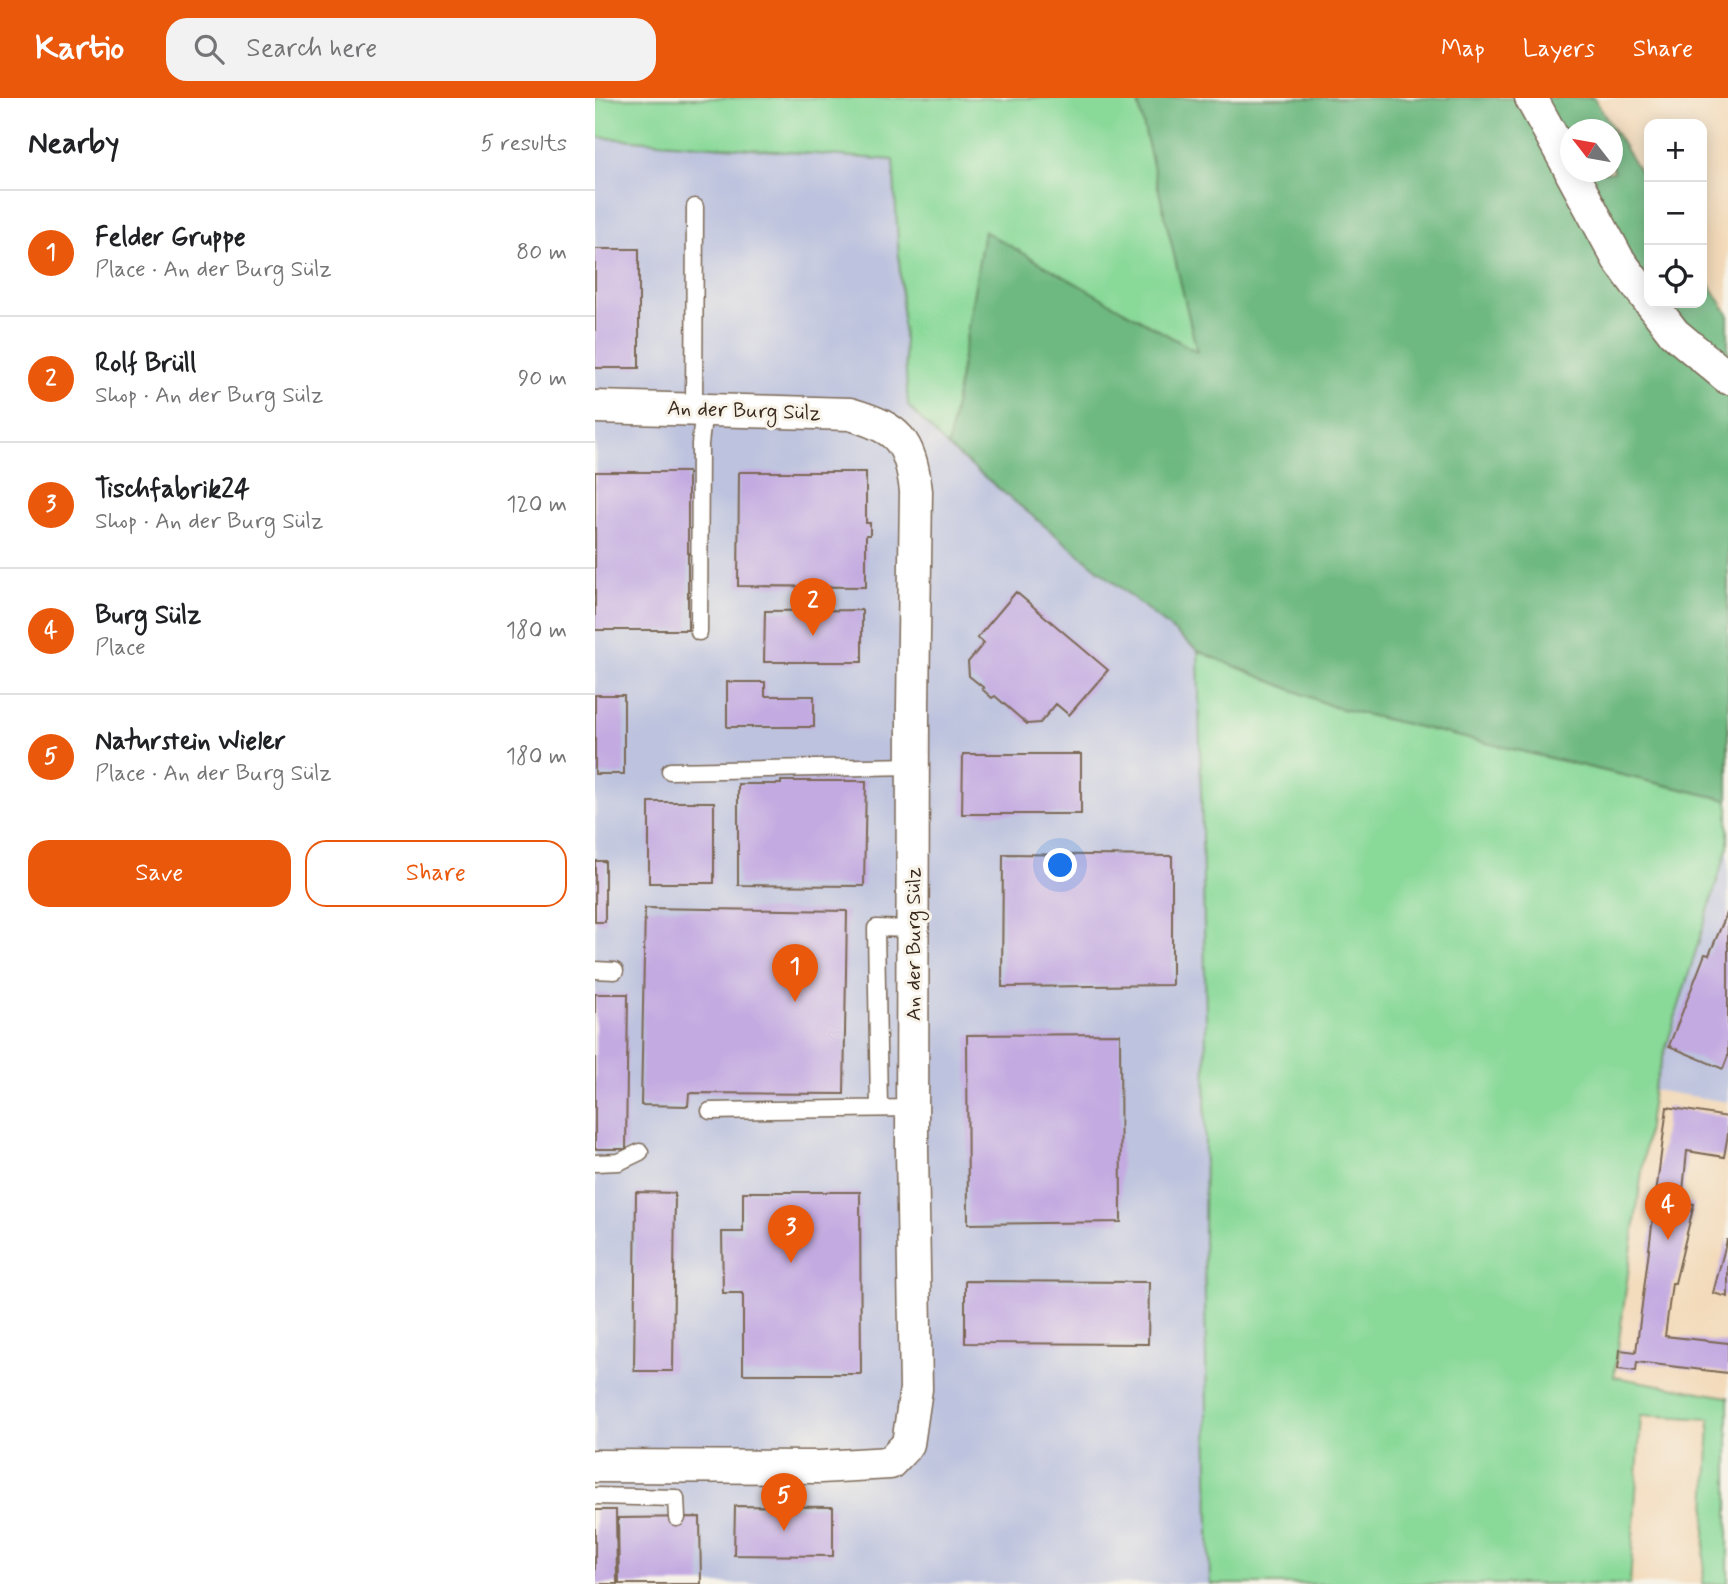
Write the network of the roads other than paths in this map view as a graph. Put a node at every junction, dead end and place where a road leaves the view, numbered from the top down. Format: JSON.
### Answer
{"nodes":[{"id":1,"x":1531,"y":98,"type":"edge"},
{"id":2,"x":1560,"y":151,"type":"edge"},
{"id":3,"x":1577,"y":182,"type":"edge"},
{"id":4,"x":695,"y":207,"type":"dead end"},
{"id":5,"x":1644,"y":294,"type":"edge"},
{"id":6,"x":1655,"y":308,"type":"edge"},
{"id":7,"x":1728,"y":378,"type":"edge"},
{"id":8,"x":595,"y":407,"type":"edge"},
{"id":9,"x":699,"y":408,"type":"junction"},
{"id":10,"x":699,"y":632,"type":"dead end"},
{"id":11,"x":913,"y":766,"type":"junction"},
{"id":12,"x":670,"y":771,"type":"dead end"},
{"id":13,"x":913,"y":929,"type":"junction"},
{"id":14,"x":595,"y":971,"type":"edge"},
{"id":15,"x":615,"y":971,"type":"dead end"},
{"id":16,"x":879,"y":1108,"type":"junction"},
{"id":17,"x":912,"y":1108,"type":"junction"},
{"id":18,"x":710,"y":1111,"type":"dead end"},
{"id":19,"x":640,"y":1152,"type":"dead end"},
{"id":20,"x":595,"y":1163,"type":"edge"},
{"id":21,"x":595,"y":1466,"type":"edge"},
{"id":22,"x":595,"y":1496,"type":"edge"},
{"id":23,"x":677,"y":1518,"type":"dead end"}],
"edges":[{"from":1,"to":2,"type":"street"},
{"from":3,"to":5,"type":"street"},
{"from":4,"to":9,"type":"lane"},
{"from":6,"to":7,"type":"street"},
{"from":8,"to":9,"type":"street","name":"An der Burg Sülz"},
{"from":9,"to":10,"type":"lane"},
{"from":9,"to":11,"type":"street","name":"An der Burg Sülz"},
{"from":11,"to":12,"type":"lane"},
{"from":11,"to":13,"type":"street","name":"An der Burg Sülz"},
{"from":13,"to":16,"type":"lane"},
{"from":13,"to":17,"type":"street","name":"An der Burg Sülz"},
{"from":14,"to":15,"type":"lane"},
{"from":16,"to":17,"type":"lane"},
{"from":16,"to":18,"type":"lane"},
{"from":17,"to":21,"type":"street","name":"An der Burg Sülz"},
{"from":19,"to":20,"type":"lane"},
{"from":22,"to":23,"type":"lane"}]}
